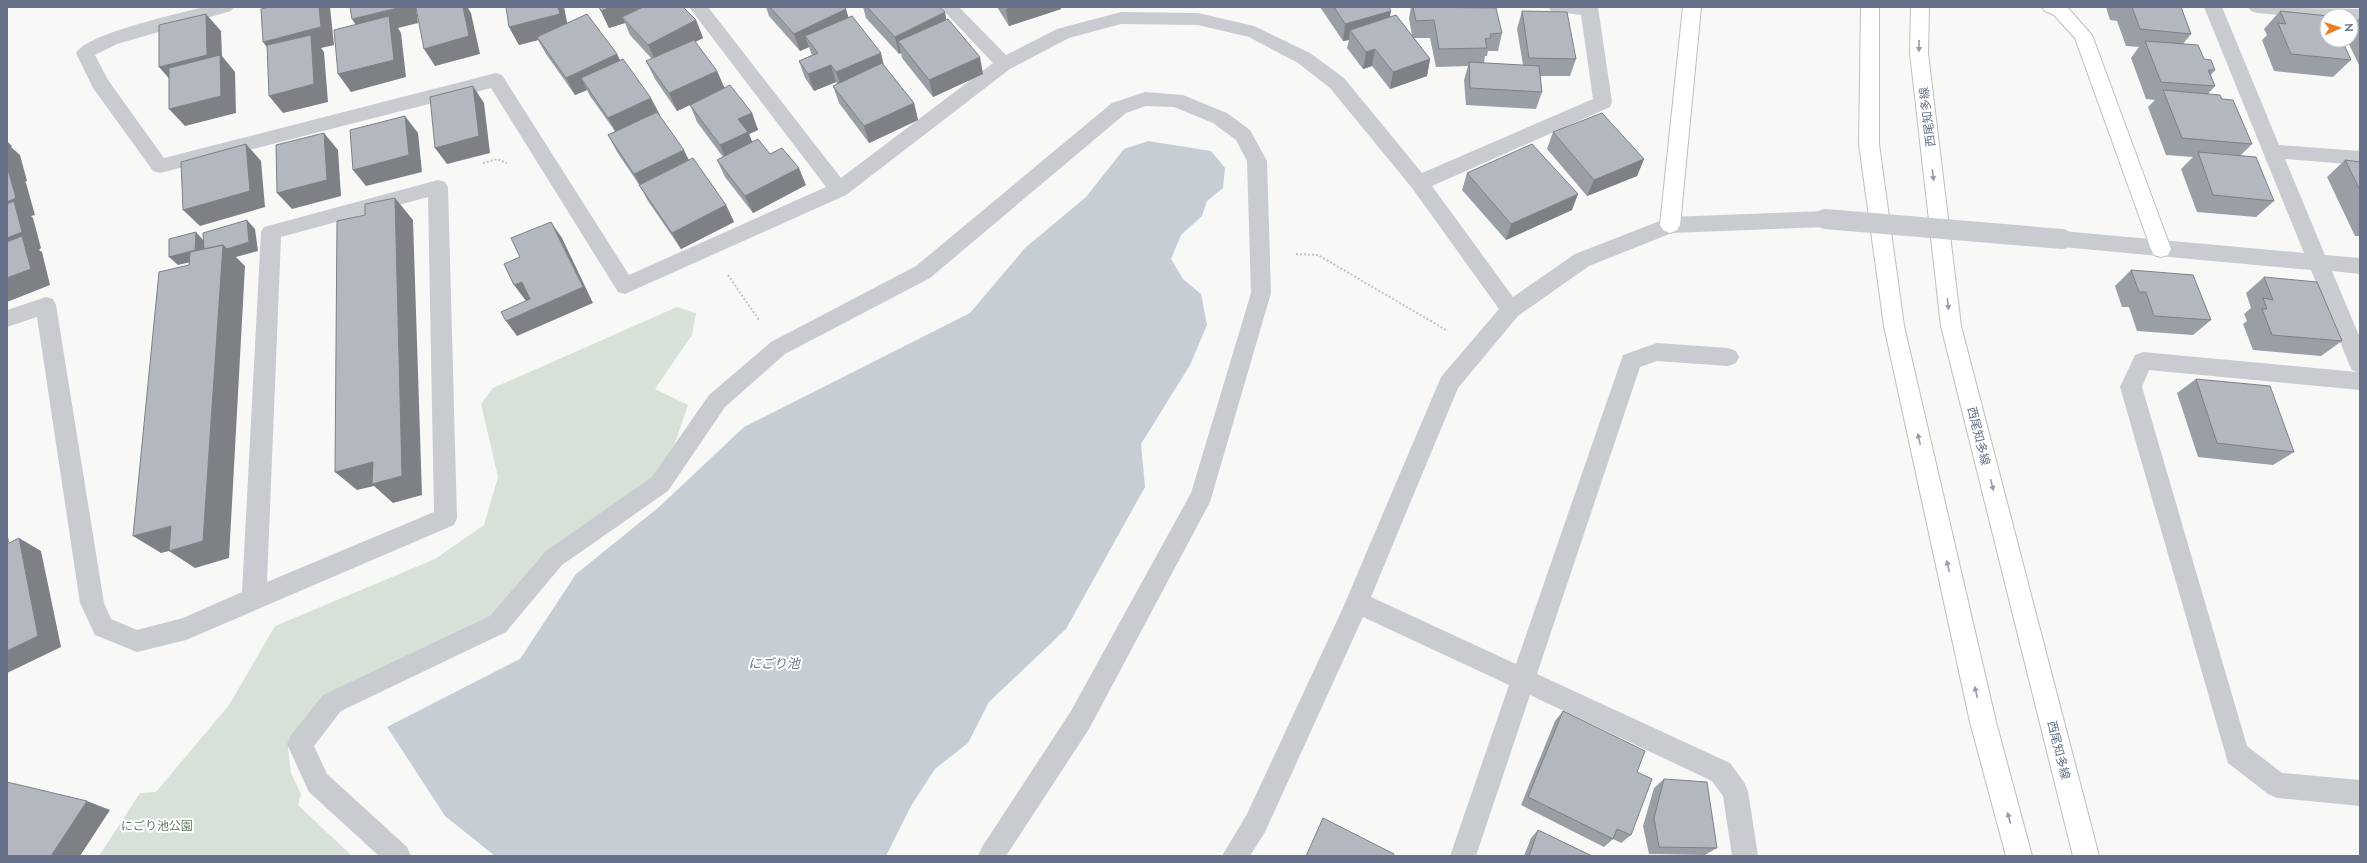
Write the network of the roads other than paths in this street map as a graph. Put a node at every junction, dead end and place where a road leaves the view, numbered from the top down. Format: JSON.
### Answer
{"nodes":[{"id":1,"x":225,"y":7,"type":"edge"},
{"id":2,"x":698,"y":7,"type":"edge"},
{"id":3,"x":949,"y":7,"type":"edge"},
{"id":4,"x":1557,"y":7,"type":"edge"},
{"id":5,"x":1692,"y":7,"type":"edge"},
{"id":6,"x":1870,"y":7,"type":"edge"},
{"id":7,"x":1920,"y":7,"type":"edge"},
{"id":8,"x":2051,"y":7,"type":"edge"},
{"id":9,"x":2213,"y":7,"type":"edge"},
{"id":10,"x":2257,"y":7,"type":"edge"},
{"id":11,"x":1589,"y":8,"type":"edge"},
{"id":12,"x":2360,"y":15,"type":"edge"},
{"id":13,"x":1004,"y":64,"type":"junction"},
{"id":14,"x":2271,"y":151,"type":"junction"},
{"id":15,"x":2360,"y":158,"type":"edge"},
{"id":16,"x":1419,"y":183,"type":"junction"},
{"id":17,"x":839,"y":190,"type":"junction"},
{"id":18,"x":1670,"y":225,"type":"junction"},
{"id":19,"x":2161,"y":249,"type":"junction"},
{"id":20,"x":2316,"y":262,"type":"junction"},
{"id":21,"x":2360,"y":266,"type":"edge"},
{"id":22,"x":1511,"y":310,"type":"junction"},
{"id":23,"x":7,"y":319,"type":"edge"},
{"id":24,"x":1728,"y":357,"type":"dead end"},
{"id":25,"x":2360,"y":364,"type":"edge"},
{"id":26,"x":2360,"y":381,"type":"edge"},
{"id":27,"x":254,"y":598,"type":"junction"},
{"id":28,"x":1356,"y":602,"type":"junction"},
{"id":29,"x":1524,"y":679,"type":"junction"},
{"id":30,"x":2360,"y":793,"type":"edge"},
{"id":31,"x":398,"y":856,"type":"edge"},
{"id":32,"x":991,"y":856,"type":"edge"},
{"id":33,"x":1235,"y":856,"type":"edge"},
{"id":34,"x":1463,"y":856,"type":"edge"},
{"id":35,"x":1745,"y":856,"type":"edge"},
{"id":36,"x":2019,"y":856,"type":"edge"},
{"id":37,"x":2086,"y":856,"type":"edge"}],
"edges":[{"from":1,"to":17,"type":"street"},
{"from":2,"to":17,"type":"street"},
{"from":3,"to":13,"type":"street"},
{"from":4,"to":11,"type":"street"},
{"from":5,"to":18,"type":"main road"},
{"from":36,"to":6,"type":"main road","one_way":true},
{"from":7,"to":37,"type":"main road","name":"西尾知多線","one_way":true},
{"from":8,"to":19,"type":"main road"},
{"from":9,"to":14,"type":"street"},
{"from":10,"to":12,"type":"street"},
{"from":11,"to":16,"type":"street"},
{"from":13,"to":16,"type":"street"},
{"from":13,"to":17,"type":"street"},
{"from":14,"to":15,"type":"street"},
{"from":14,"to":20,"type":"street"},
{"from":16,"to":22,"type":"street"},
{"from":18,"to":19,"type":"street","bridge":true},
{"from":18,"to":22,"type":"street"},
{"from":19,"to":20,"type":"street"},
{"from":20,"to":21,"type":"street"},
{"from":20,"to":25,"type":"street"},
{"from":22,"to":28,"type":"street"},
{"from":23,"to":27,"type":"street"},
{"from":24,"to":29,"type":"street"},
{"from":26,"to":30,"type":"street"},
{"from":27,"to":27,"type":"street"},
{"from":28,"to":29,"type":"street"},
{"from":28,"to":33,"type":"street"},
{"from":29,"to":34,"type":"street"},
{"from":29,"to":35,"type":"street"},
{"from":31,"to":32,"type":"street"}]}
